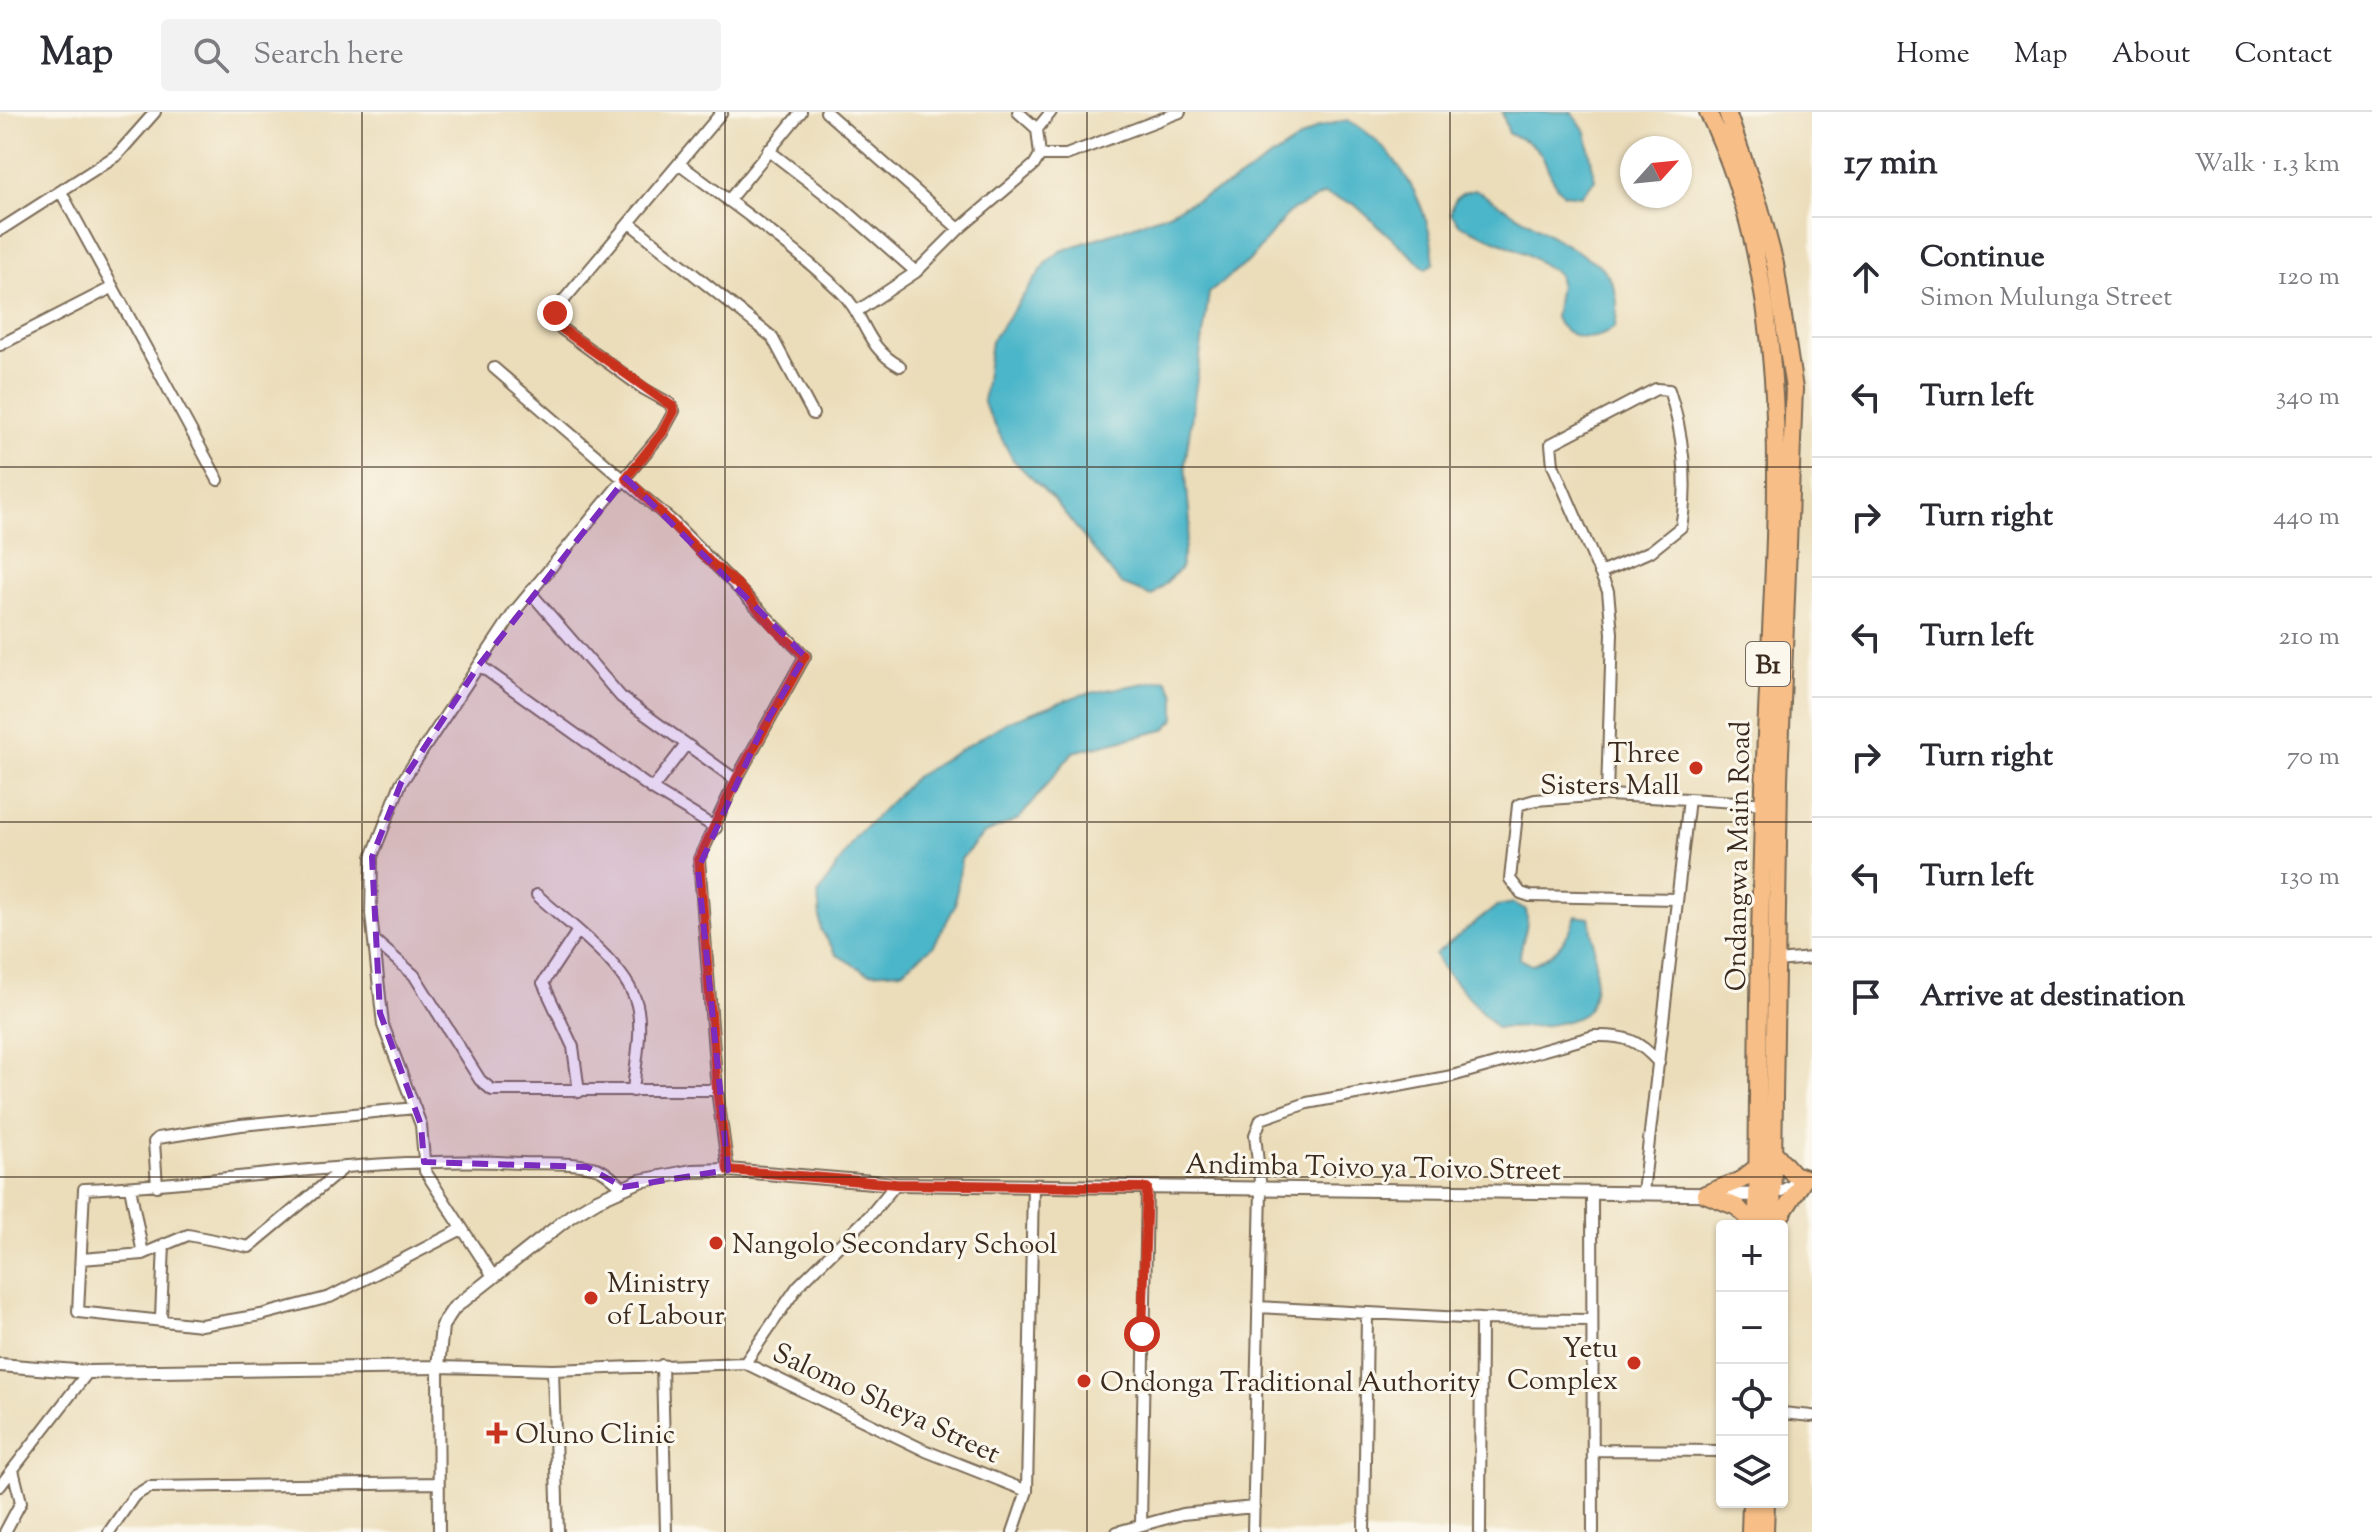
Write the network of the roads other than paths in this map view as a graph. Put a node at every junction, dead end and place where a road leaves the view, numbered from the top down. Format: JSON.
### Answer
{"nodes":[{"id":1,"x":155,"y":112,"type":"edge"},
{"id":2,"x":722,"y":112,"type":"edge"},
{"id":3,"x":801,"y":112,"type":"edge"},
{"id":4,"x":826,"y":112,"type":"edge"},
{"id":5,"x":1018,"y":112,"type":"edge"},
{"id":6,"x":1051,"y":112,"type":"edge"},
{"id":7,"x":1180,"y":112,"type":"edge"},
{"id":8,"x":1708,"y":112,"type":"edge"},
{"id":9,"x":1727,"y":112,"type":"edge"},
{"id":10,"x":1037,"y":129,"type":"junction"},
{"id":11,"x":768,"y":150,"type":"junction"},
{"id":12,"x":1040,"y":155,"type":"junction"},
{"id":13,"x":681,"y":165,"type":"junction"},
{"id":14,"x":62,"y":194,"type":"junction"},
{"id":15,"x":728,"y":201,"type":"junction"},
{"id":16,"x":631,"y":224,"type":"junction"},
{"id":17,"x":959,"y":229,"type":"junction"},
{"id":18,"x":0,"y":230,"type":"edge"},
{"id":19,"x":916,"y":272,"type":"junction"},
{"id":20,"x":113,"y":287,"type":"junction"},
{"id":21,"x":856,"y":312,"type":"junction"},
{"id":22,"x":1779,"y":333,"type":"junction"},
{"id":23,"x":0,"y":345,"type":"edge"},
{"id":24,"x":900,"y":366,"type":"dead end"},
{"id":25,"x":494,"y":368,"type":"dead end"},
{"id":26,"x":813,"y":414,"type":"dead end"},
{"id":27,"x":626,"y":478,"type":"junction"},
{"id":28,"x":218,"y":480,"type":"dead end"},
{"id":29,"x":1600,"y":573,"type":"junction"},
{"id":30,"x":530,"y":592,"type":"junction"},
{"id":31,"x":479,"y":665,"type":"junction"},
{"id":32,"x":685,"y":746,"type":"junction"},
{"id":33,"x":736,"y":780,"type":"junction"},
{"id":34,"x":652,"y":789,"type":"junction"},
{"id":35,"x":1607,"y":795,"type":"junction"},
{"id":36,"x":1689,"y":799,"type":"junction"},
{"id":37,"x":1771,"y":804,"type":"junction"},
{"id":38,"x":716,"y":828,"type":"junction"},
{"id":39,"x":537,"y":895,"type":"dead end"},
{"id":40,"x":1676,"y":899,"type":"junction"},
{"id":41,"x":577,"y":932,"type":"junction"},
{"id":42,"x":374,"y":940,"type":"junction"},
{"id":43,"x":1812,"y":958,"type":"edge"},
{"id":44,"x":1776,"y":959,"type":"junction"},
{"id":45,"x":1659,"y":1063,"type":"junction"},
{"id":46,"x":717,"y":1090,"type":"junction"},
{"id":47,"x":633,"y":1091,"type":"junction"},
{"id":48,"x":579,"y":1092,"type":"junction"},
{"id":49,"x":1758,"y":1094,"type":"junction"},
{"id":50,"x":415,"y":1108,"type":"junction"},
{"id":51,"x":1774,"y":1152,"type":"junction"},
{"id":52,"x":424,"y":1162,"type":"junction"},
{"id":53,"x":346,"y":1166,"type":"junction"},
{"id":54,"x":1757,"y":1167,"type":"junction"},
{"id":55,"x":728,"y":1170,"type":"junction"},
{"id":56,"x":1808,"y":1176,"type":"edge"},
{"id":57,"x":896,"y":1184,"type":"junction"},
{"id":58,"x":157,"y":1186,"type":"junction"},
{"id":59,"x":1033,"y":1186,"type":"junction"},
{"id":60,"x":130,"y":1187,"type":"junction"},
{"id":61,"x":623,"y":1187,"type":"junction"},
{"id":62,"x":1147,"y":1188,"type":"junction"},
{"id":63,"x":1261,"y":1190,"type":"junction"},
{"id":64,"x":1592,"y":1192,"type":"junction"},
{"id":65,"x":1643,"y":1192,"type":"junction"},
{"id":66,"x":1705,"y":1194,"type":"junction"},
{"id":67,"x":1765,"y":1194,"type":"junction"},
{"id":68,"x":1750,"y":1220,"type":"edge"},
{"id":69,"x":1758,"y":1220,"type":"edge"},
{"id":70,"x":1772,"y":1220,"type":"edge"},
{"id":71,"x":1777,"y":1220,"type":"edge"},
{"id":72,"x":462,"y":1229,"type":"junction"},
{"id":73,"x":164,"y":1244,"type":"junction"},
{"id":74,"x":143,"y":1254,"type":"junction"},
{"id":75,"x":82,"y":1259,"type":"junction"},
{"id":76,"x":493,"y":1276,"type":"junction"},
{"id":77,"x":1258,"y":1307,"type":"junction"},
{"id":78,"x":1367,"y":1314,"type":"junction"},
{"id":79,"x":161,"y":1318,"type":"junction"},
{"id":80,"x":1481,"y":1319,"type":"junction"},
{"id":81,"x":1592,"y":1320,"type":"junction"},
{"id":82,"x":745,"y":1363,"type":"junction"},
{"id":83,"x":0,"y":1365,"type":"edge"},
{"id":84,"x":662,"y":1365,"type":"junction"},
{"id":85,"x":438,"y":1367,"type":"junction"},
{"id":86,"x":553,"y":1370,"type":"junction"},
{"id":87,"x":88,"y":1372,"type":"junction"},
{"id":88,"x":1788,"y":1414,"type":"edge"},
{"id":89,"x":1812,"y":1416,"type":"edge"},
{"id":90,"x":1594,"y":1450,"type":"junction"},
{"id":91,"x":1716,"y":1451,"type":"edge"},
{"id":92,"x":5,"y":1477,"type":"edge"},
{"id":93,"x":438,"y":1483,"type":"junction"},
{"id":94,"x":1027,"y":1491,"type":"junction"},
{"id":95,"x":1254,"y":1507,"type":"junction"},
{"id":96,"x":1751,"y":1508,"type":"edge"},
{"id":97,"x":1766,"y":1508,"type":"edge"},
{"id":98,"x":1141,"y":1525,"type":"junction"},
{"id":99,"x":5,"y":1532,"type":"edge"},
{"id":100,"x":109,"y":1532,"type":"edge"},
{"id":101,"x":439,"y":1532,"type":"edge"},
{"id":102,"x":558,"y":1532,"type":"edge"},
{"id":103,"x":666,"y":1532,"type":"edge"},
{"id":104,"x":1013,"y":1532,"type":"edge"},
{"id":105,"x":1117,"y":1532,"type":"edge"},
{"id":106,"x":1253,"y":1532,"type":"edge"},
{"id":107,"x":1364,"y":1532,"type":"edge"},
{"id":108,"x":1480,"y":1532,"type":"edge"},
{"id":109,"x":1593,"y":1532,"type":"edge"},
{"id":110,"x":1750,"y":1532,"type":"edge"},
{"id":111,"x":1765,"y":1532,"type":"edge"}],
"edges":[{"from":1,"to":14,"type":"street"},
{"from":2,"to":13,"type":"street"},
{"from":3,"to":11,"type":"street"},
{"from":4,"to":17,"type":"street"},
{"from":5,"to":10,"type":"street"},
{"from":6,"to":10,"type":"street"},
{"from":7,"to":12,"type":"street"},
{"from":8,"to":22,"type":"main road","name":"Ondangwa Main Road","number":"B1"},
{"from":9,"to":22,"type":"main road","name":"Ondangwa Main Road","number":"B1"},
{"from":10,"to":12,"type":"street"},
{"from":11,"to":15,"type":"street"},
{"from":11,"to":19,"type":"street"},
{"from":12,"to":17,"type":"street"},
{"from":13,"to":15,"type":"street"},
{"from":13,"to":16,"type":"street"},
{"from":14,"to":18,"type":"street"},
{"from":14,"to":20,"type":"street"},
{"from":15,"to":21,"type":"street"},
{"from":16,"to":26,"type":"street"},
{"from":16,"to":27,"type":"street"},
{"from":17,"to":19,"type":"street"},
{"from":19,"to":21,"type":"street"},
{"from":20,"to":23,"type":"street"},
{"from":20,"to":28,"type":"street"},
{"from":21,"to":24,"type":"street"},
{"from":22,"to":37,"type":"main road","name":"Ondangwa Main Road","number":"B1"},
{"from":25,"to":27,"type":"street"},
{"from":27,"to":30,"type":"street"},
{"from":27,"to":33,"type":"street"},
{"from":29,"to":29,"type":"street"},
{"from":29,"to":35,"type":"street"},
{"from":30,"to":31,"type":"street"},
{"from":30,"to":32,"type":"street"},
{"from":31,"to":34,"type":"street"},
{"from":31,"to":42,"type":"street"},
{"from":32,"to":33,"type":"street"},
{"from":32,"to":34,"type":"street"},
{"from":33,"to":38,"type":"street"},
{"from":34,"to":38,"type":"street"},
{"from":35,"to":36,"type":"street"},
{"from":35,"to":40,"type":"street"},
{"from":36,"to":37,"type":"street"},
{"from":36,"to":40,"type":"street"},
{"from":37,"to":44,"type":"main road","name":"Ondangwa Main Road","number":"B1"},
{"from":37,"to":49,"type":"main road","name":"Ondangwa Main Road","number":"B1"},
{"from":38,"to":46,"type":"street"},
{"from":39,"to":41,"type":"street"},
{"from":40,"to":45,"type":"street"},
{"from":41,"to":47,"type":"street"},
{"from":41,"to":48,"type":"street"},
{"from":42,"to":48,"type":"street"},
{"from":42,"to":50,"type":"street"},
{"from":43,"to":44,"type":"street"},
{"from":44,"to":49,"type":"street"},
{"from":44,"to":51,"type":"main road","name":"Ondangwa Main Road","number":"B1"},
{"from":45,"to":63,"type":"street"},
{"from":45,"to":65,"type":"street"},
{"from":46,"to":47,"type":"street"},
{"from":46,"to":55,"type":"street"},
{"from":47,"to":48,"type":"street"},
{"from":49,"to":54,"type":"main road","name":"Ondangwa Main Road","number":"B1"},
{"from":50,"to":52,"type":"street"},
{"from":50,"to":58,"type":"street"},
{"from":51,"to":56,"type":"main road"},
{"from":51,"to":67,"type":"main road","name":"Ondangwa Main Road","number":"B1"},
{"from":52,"to":53,"type":"street"},
{"from":52,"to":61,"type":"street"},
{"from":52,"to":72,"type":"street"},
{"from":53,"to":58,"type":"street"},
{"from":53,"to":73,"type":"street"},
{"from":54,"to":66,"type":"main road"},
{"from":54,"to":67,"type":"main road","name":"Ondangwa Main Road","number":"B1"},
{"from":55,"to":57,"type":"street","name":"Andimba Toivo ya Toivo Street"},
{"from":55,"to":61,"type":"street","name":"Andimba Toivo ya Toivo Street"},
{"from":56,"to":67,"type":"street"},
{"from":56,"to":71,"type":"main road"},
{"from":57,"to":59,"type":"street","name":"Andimba Toivo ya Toivo Street"},
{"from":57,"to":82,"type":"street"},
{"from":58,"to":60,"type":"street"},
{"from":59,"to":62,"type":"street","name":"Andimba Toivo ya Toivo Street"},
{"from":59,"to":94,"type":"street"},
{"from":60,"to":74,"type":"street"},
{"from":60,"to":75,"type":"street"},
{"from":61,"to":76,"type":"street","name":"Andimba Toivo ya Toivo Street"},
{"from":62,"to":63,"type":"street","name":"Andimba Toivo ya Toivo Street"},
{"from":62,"to":98,"type":"street"},
{"from":63,"to":64,"type":"street","name":"Andimba Toivo ya Toivo Street"},
{"from":63,"to":77,"type":"street"},
{"from":64,"to":65,"type":"street","name":"Andimba Toivo ya Toivo Street"},
{"from":64,"to":81,"type":"street"},
{"from":65,"to":66,"type":"street","name":"Andimba Toivo ya Toivo Street"},
{"from":66,"to":67,"type":"street","name":"Andimba Toivo ya Toivo Street"},
{"from":66,"to":68,"type":"main road"},
{"from":67,"to":69,"type":"main road","name":"Ondangwa Main Road","number":"B1"},
{"from":67,"to":70,"type":"main road","name":"Ondangwa Main Road","number":"B1"},
{"from":72,"to":76,"type":"street"},
{"from":72,"to":79,"type":"street"},
{"from":73,"to":74,"type":"street"},
{"from":73,"to":79,"type":"street"},
{"from":74,"to":75,"type":"street"},
{"from":75,"to":79,"type":"street"},
{"from":76,"to":85,"type":"street","name":"Andimba Toivo ya Toivo Street"},
{"from":77,"to":78,"type":"street"},
{"from":77,"to":95,"type":"street"},
{"from":78,"to":80,"type":"street"},
{"from":78,"to":107,"type":"street"},
{"from":80,"to":81,"type":"street"},
{"from":80,"to":108,"type":"street"},
{"from":81,"to":90,"type":"street"},
{"from":82,"to":84,"type":"street","name":"Salomo Sheya Street"},
{"from":82,"to":94,"type":"street","name":"Salomo Sheya Street"},
{"from":83,"to":87,"type":"street"},
{"from":84,"to":86,"type":"street","name":"Salomo Sheya Street"},
{"from":84,"to":103,"type":"street"},
{"from":85,"to":86,"type":"street","name":"Salomo Sheya Street"},
{"from":85,"to":87,"type":"street"},
{"from":85,"to":93,"type":"street"},
{"from":86,"to":102,"type":"street"},
{"from":87,"to":92,"type":"street"},
{"from":88,"to":89,"type":"street"},
{"from":90,"to":91,"type":"street"},
{"from":90,"to":109,"type":"street"},
{"from":92,"to":99,"type":"street"},
{"from":93,"to":100,"type":"street"},
{"from":93,"to":101,"type":"street"},
{"from":94,"to":104,"type":"street"},
{"from":95,"to":98,"type":"street"},
{"from":95,"to":106,"type":"street"},
{"from":96,"to":110,"type":"main road"},
{"from":97,"to":111,"type":"main road"},
{"from":98,"to":105,"type":"street"}]}
